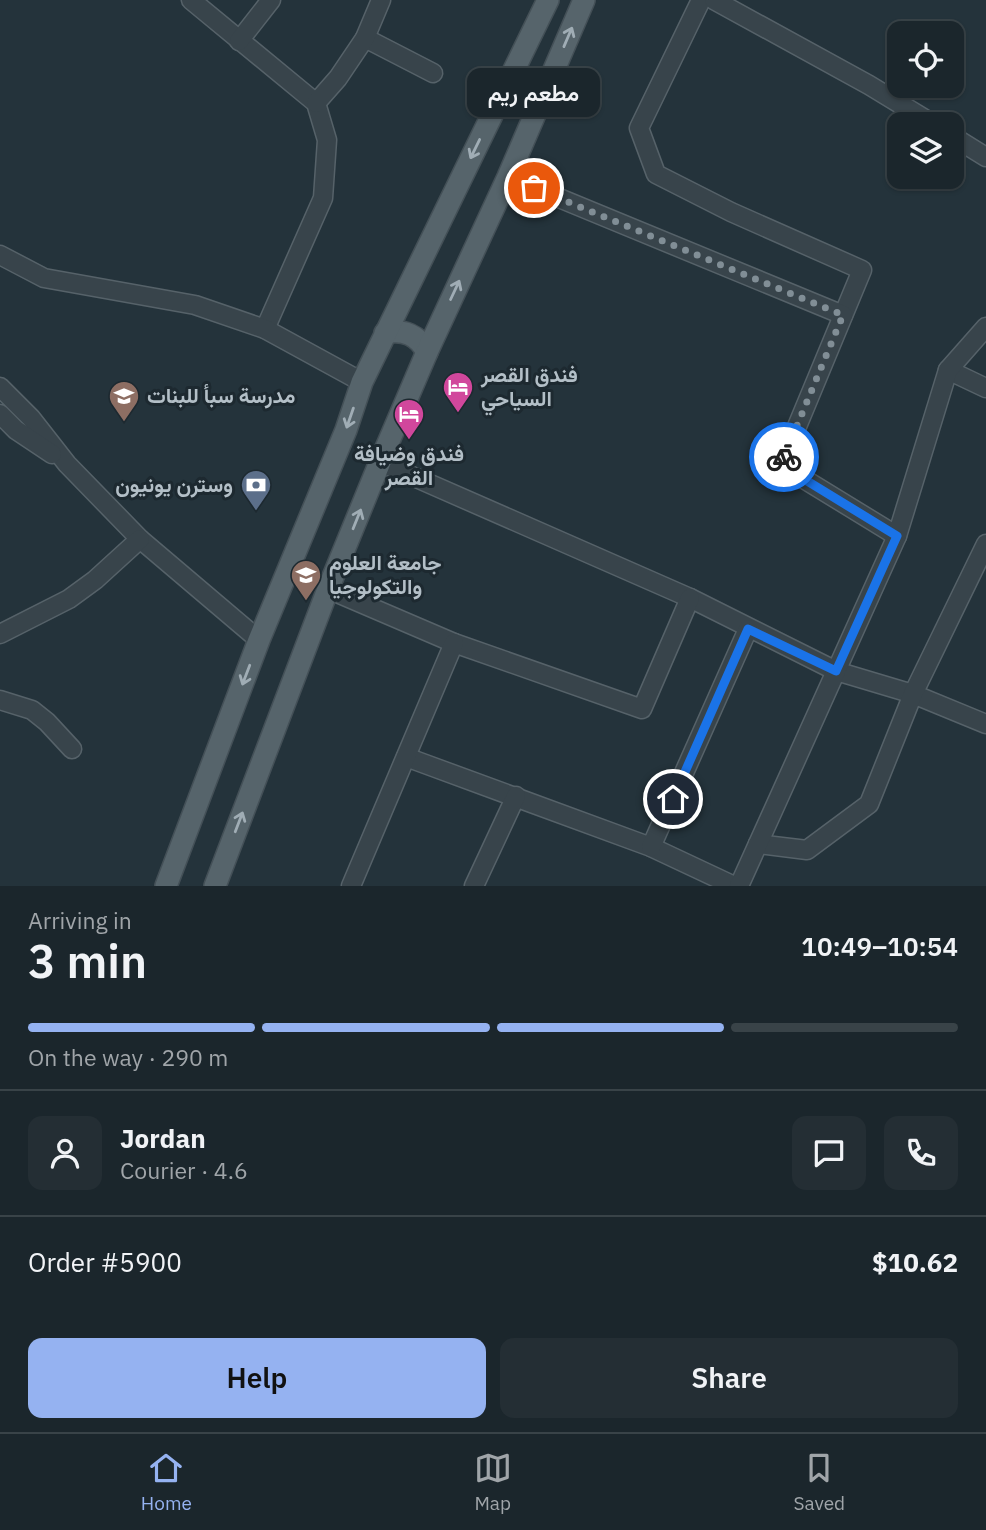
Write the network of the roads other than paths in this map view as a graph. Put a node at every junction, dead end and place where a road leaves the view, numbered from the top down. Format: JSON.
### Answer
{"nodes":[{"id":1,"x":191,"y":0,"type":"edge"},
{"id":2,"x":271,"y":0,"type":"edge"},
{"id":3,"x":381,"y":0,"type":"edge"},
{"id":4,"x":548,"y":0,"type":"edge"},
{"id":5,"x":584,"y":0,"type":"edge"},
{"id":6,"x":701,"y":0,"type":"edge"},
{"id":7,"x":714,"y":0,"type":"edge"},
{"id":8,"x":365,"y":38,"type":"junction"},
{"id":9,"x":239,"y":41,"type":"junction"},
{"id":10,"x":433,"y":74,"type":"dead end"},
{"id":11,"x":316,"y":103,"type":"junction"},
{"id":12,"x":913,"y":112,"type":"edge"},
{"id":13,"x":964,"y":143,"type":"edge"},
{"id":14,"x":986,"y":157,"type":"edge"},
{"id":15,"x":508,"y":177,"type":"junction"},
{"id":16,"x":0,"y":255,"type":"edge"},
{"id":17,"x":843,"y":315,"type":"junction"},
{"id":18,"x":986,"y":327,"type":"edge"},
{"id":19,"x":265,"y":329,"type":"junction"},
{"id":20,"x":386,"y":333,"type":"junction"},
{"id":21,"x":426,"y":352,"type":"junction"},
{"id":22,"x":948,"y":370,"type":"junction"},
{"id":23,"x":362,"y":382,"type":"junction"},
{"id":24,"x":0,"y":387,"type":"edge"},
{"id":25,"x":986,"y":388,"type":"edge"},
{"id":26,"x":0,"y":414,"type":"edge"},
{"id":27,"x":380,"y":463,"type":"junction"},
{"id":28,"x":67,"y":464,"type":"junction"},
{"id":29,"x":897,"y":536,"type":"junction"},
{"id":30,"x":140,"y":539,"type":"junction"},
{"id":31,"x":986,"y":544,"type":"edge"},
{"id":32,"x":328,"y":589,"type":"junction"},
{"id":33,"x":690,"y":598,"type":"junction"},
{"id":34,"x":748,"y":629,"type":"junction"},
{"id":35,"x":0,"y":634,"type":"edge"},
{"id":36,"x":259,"y":640,"type":"junction"},
{"id":37,"x":454,"y":643,"type":"junction"},
{"id":38,"x":836,"y":671,"type":"junction"},
{"id":39,"x":913,"y":694,"type":"junction"},
{"id":40,"x":0,"y":700,"type":"edge"},
{"id":41,"x":986,"y":724,"type":"edge"},
{"id":42,"x":72,"y":749,"type":"dead end"},
{"id":43,"x":406,"y":757,"type":"junction"},
{"id":44,"x":516,"y":796,"type":"junction"},
{"id":45,"x":758,"y":844,"type":"junction"},
{"id":46,"x":651,"y":847,"type":"junction"},
{"id":47,"x":166,"y":886,"type":"edge"},
{"id":48,"x":215,"y":886,"type":"edge"},
{"id":49,"x":351,"y":886,"type":"edge"},
{"id":50,"x":474,"y":886,"type":"edge"},
{"id":51,"x":737,"y":886,"type":"edge"}],
"edges":[{"from":1,"to":9,"type":"street"},
{"from":2,"to":9,"type":"street"},
{"from":3,"to":8,"type":"street"},
{"from":4,"to":20,"type":"main road","one_way":true},
{"from":15,"to":5,"type":"main road","one_way":true},
{"from":6,"to":17,"type":"street"},
{"from":7,"to":12,"type":"street"},
{"from":8,"to":10,"type":"street"},
{"from":8,"to":11,"type":"street"},
{"from":9,"to":11,"type":"street"},
{"from":11,"to":19,"type":"street"},
{"from":13,"to":14,"type":"street"},
{"from":15,"to":17,"type":"street"},
{"from":21,"to":15,"type":"main road","one_way":true},
{"from":16,"to":19,"type":"street"},
{"from":17,"to":29,"type":"street"},
{"from":18,"to":22,"type":"street"},
{"from":19,"to":23,"type":"street"},
{"from":20,"to":21,"type":"main road"},
{"from":20,"to":23,"type":"main road"},
{"from":21,"to":27,"type":"main road"},
{"from":22,"to":25,"type":"street"},
{"from":22,"to":29,"type":"street"},
{"from":23,"to":36,"type":"main road","one_way":true},
{"from":24,"to":28,"type":"street"},
{"from":26,"to":28,"type":"street"},
{"from":32,"to":27,"type":"main road","one_way":true},
{"from":27,"to":33,"type":"street"},
{"from":28,"to":30,"type":"street"},
{"from":29,"to":38,"type":"street"},
{"from":30,"to":35,"type":"street"},
{"from":30,"to":36,"type":"street"},
{"from":31,"to":39,"type":"street"},
{"from":32,"to":37,"type":"street"},
{"from":48,"to":32,"type":"main road","one_way":true},
{"from":33,"to":34,"type":"street"},
{"from":33,"to":37,"type":"street"},
{"from":34,"to":38,"type":"street"},
{"from":34,"to":46,"type":"street"},
{"from":36,"to":47,"type":"main road","one_way":true},
{"from":37,"to":43,"type":"street"},
{"from":38,"to":39,"type":"street"},
{"from":38,"to":45,"type":"street"},
{"from":39,"to":41,"type":"street"},
{"from":39,"to":45,"type":"street"},
{"from":40,"to":42,"type":"street"},
{"from":43,"to":44,"type":"street"},
{"from":43,"to":49,"type":"street"},
{"from":44,"to":46,"type":"street"},
{"from":44,"to":50,"type":"street"},
{"from":45,"to":51,"type":"street"},
{"from":46,"to":51,"type":"street"}]}
